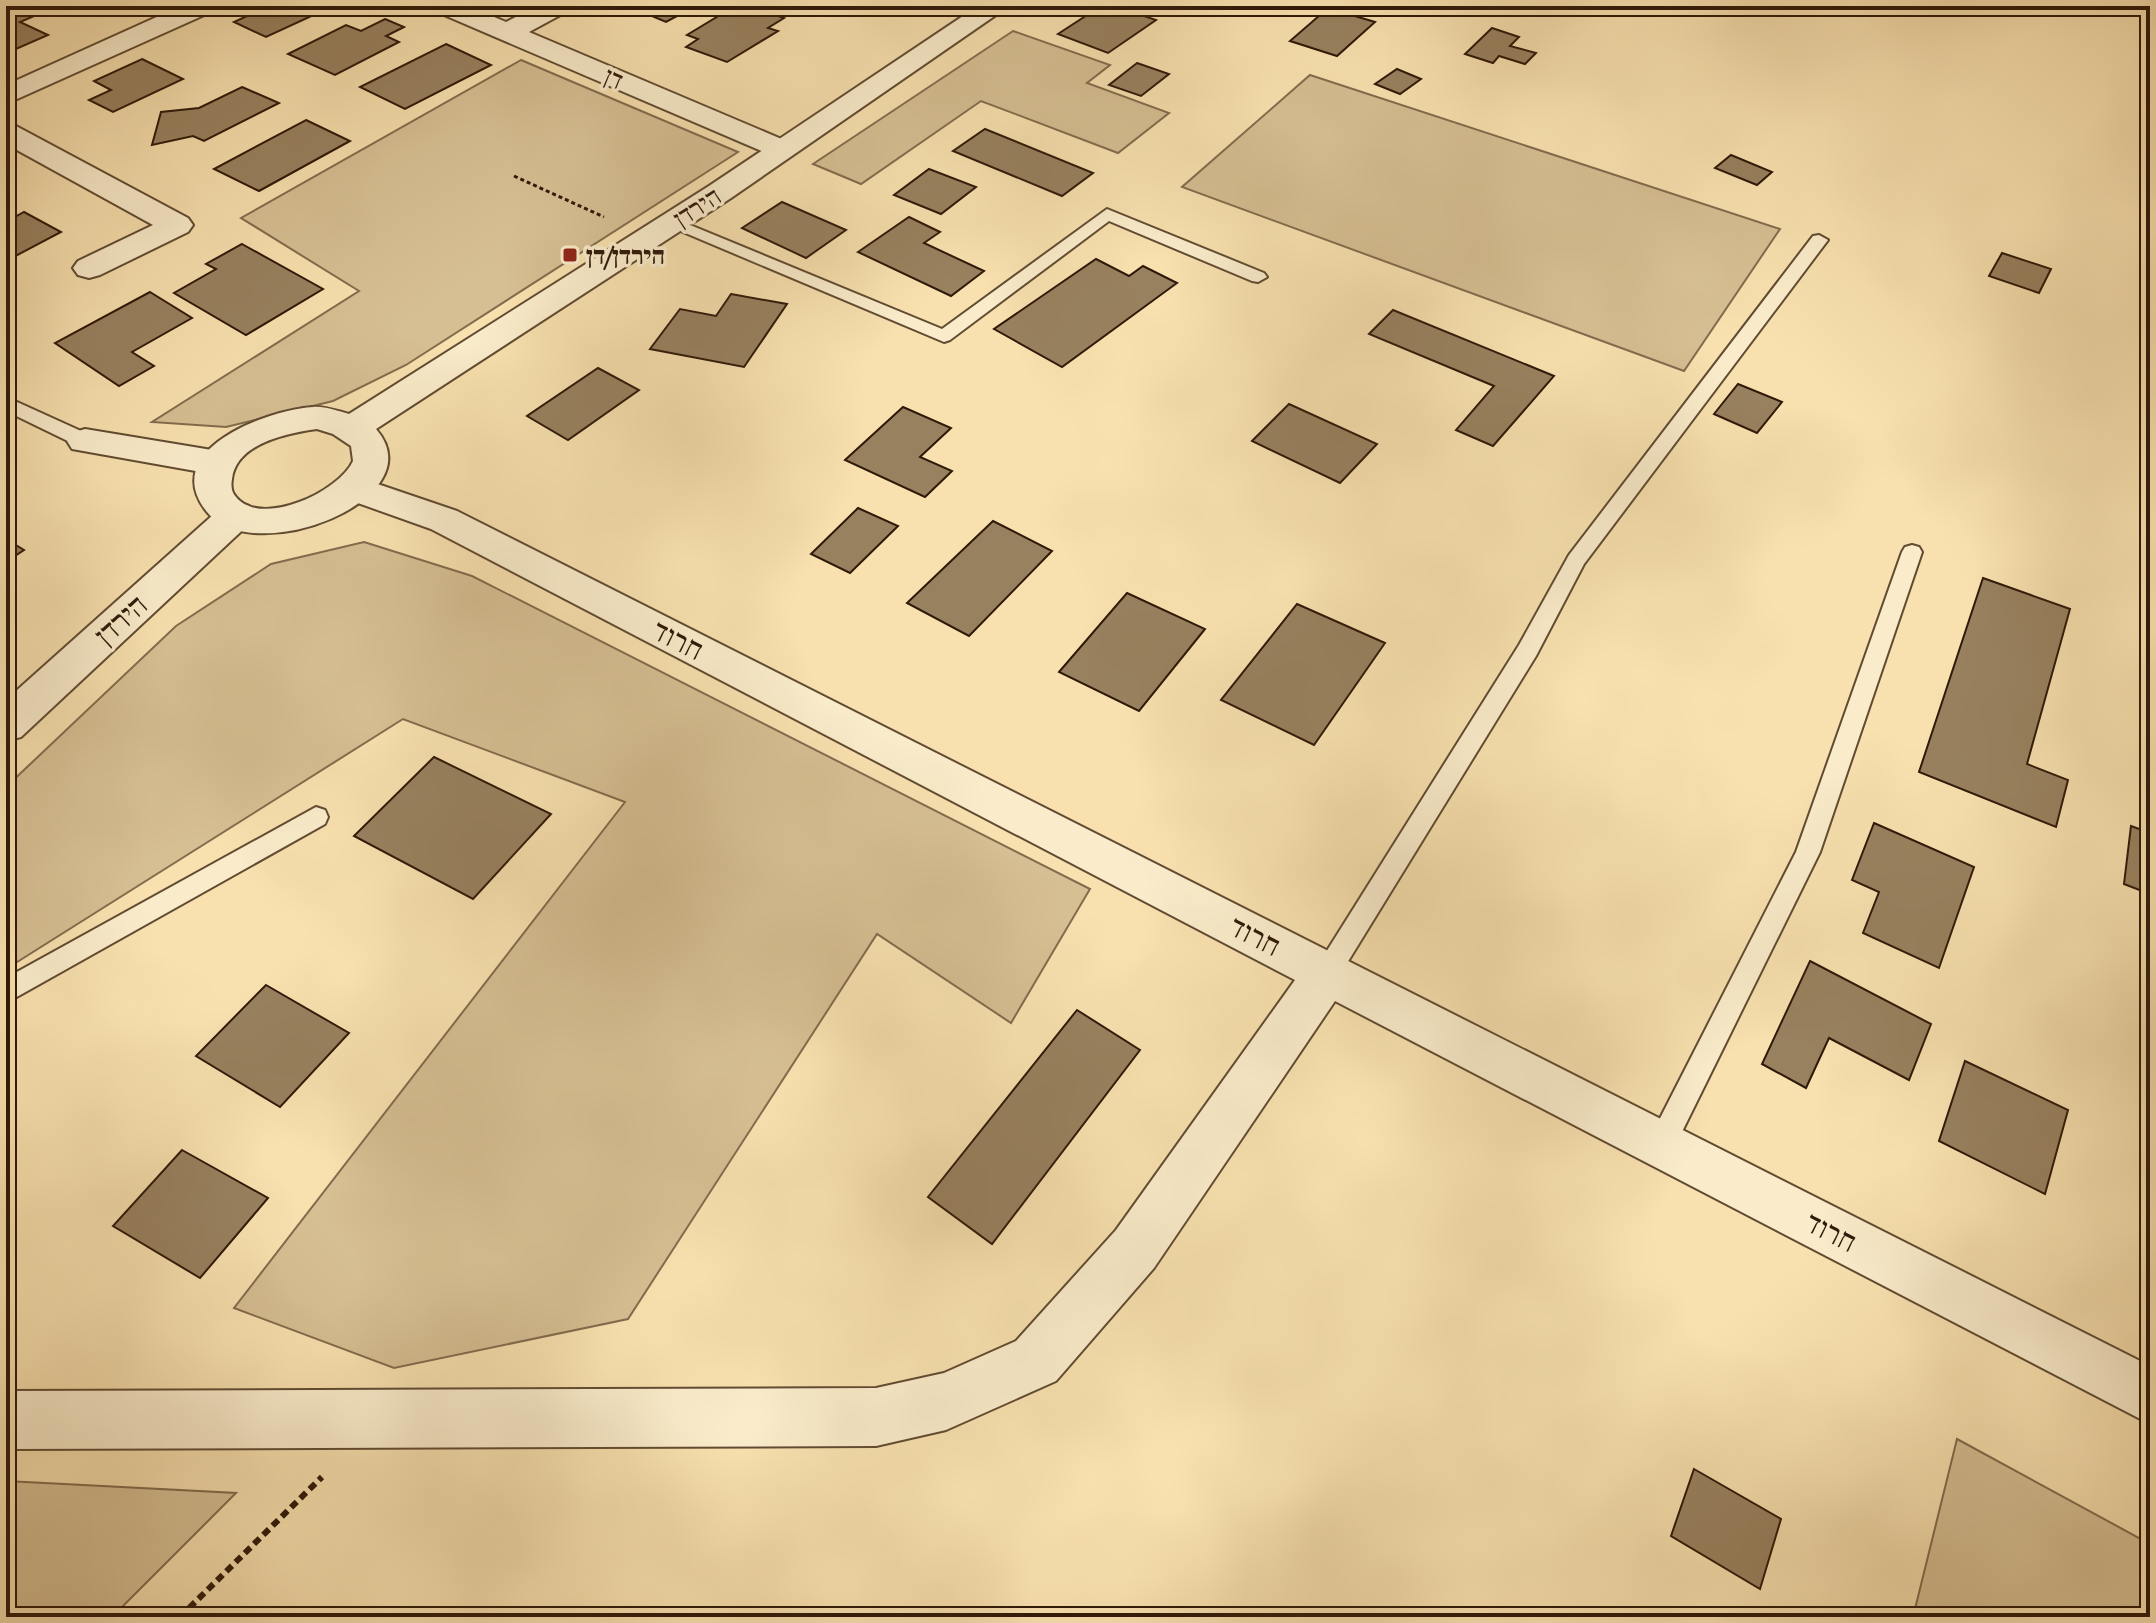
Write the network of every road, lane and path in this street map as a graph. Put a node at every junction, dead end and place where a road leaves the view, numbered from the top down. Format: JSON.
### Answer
{"nodes":[{"id":1,"x":202,"y":6,"type":"edge"},
{"id":2,"x":446,"y":6,"type":"edge"},
{"id":3,"x":557,"y":6,"type":"edge"},
{"id":4,"x":996,"y":6,"type":"edge"},
{"id":5,"x":508,"y":32,"type":"junction"},
{"id":6,"x":6,"y":96,"type":"edge"},
{"id":7,"x":6,"y":132,"type":"edge"},
{"id":8,"x":781,"y":149,"type":"junction"},
{"id":9,"x":514,"y":176,"type":"dead end"},
{"id":10,"x":661,"y":231,"type":"junction"},
{"id":11,"x":1819,"y":240,"type":"dead end"},
{"id":12,"x":89,"y":268,"type":"dead end"},
{"id":13,"x":1258,"y":277,"type":"dead end"},
{"id":14,"x":6,"y":403,"type":"edge"},
{"id":15,"x":354,"y":427,"type":"junction"},
{"id":16,"x":85,"y":441,"type":"joint"},
{"id":17,"x":218,"y":463,"type":"junction"},
{"id":18,"x":354,"y":488,"type":"junction"},
{"id":19,"x":236,"y":515,"type":"junction"},
{"id":20,"x":1912,"y":552,"type":"dead end"},
{"id":21,"x":6,"y":725,"type":"edge"},
{"id":22,"x":316,"y":817,"type":"dead end"},
{"id":23,"x":1327,"y":973,"type":"junction"},
{"id":24,"x":6,"y":991,"type":"edge"},
{"id":25,"x":1661,"y":1145,"type":"junction"},
{"id":26,"x":2150,"y":1396,"type":"edge"},
{"id":27,"x":384,"y":1417,"type":"junction"},
{"id":28,"x":6,"y":1420,"type":"edge"},
{"id":29,"x":180,"y":1617,"type":"edge"}],
"edges":[{"from":1,"to":6,"type":"street"},
{"from":2,"to":5,"type":"street","name":"דן"},
{"from":3,"to":5,"type":"street"},
{"from":4,"to":8,"type":"street","name":"הירדן"},
{"from":5,"to":8,"type":"street","name":"דן"},
{"from":7,"to":12,"type":"street"},
{"from":8,"to":10,"type":"street","name":"הירדן"},
{"from":9,"to":10,"type":"path"},
{"from":10,"to":13,"type":"lane"},
{"from":10,"to":15,"type":"street","name":"הירדן"},
{"from":11,"to":23,"type":"lane"},
{"from":14,"to":16,"type":"lane"},
{"from":15,"to":17,"type":"street"},
{"from":15,"to":18,"type":"street"},
{"from":16,"to":17,"type":"street"},
{"from":17,"to":19,"type":"street"},
{"from":18,"to":19,"type":"street"},
{"from":18,"to":23,"type":"street","name":"חרוד"},
{"from":19,"to":21,"type":"street","name":"הירדן"},
{"from":20,"to":25,"type":"lane"},
{"from":22,"to":24,"type":"lane"},
{"from":23,"to":25,"type":"street","name":"חרוד"},
{"from":23,"to":27,"type":"street"},
{"from":25,"to":26,"type":"street","name":"חרוד"},
{"from":27,"to":28,"type":"street"},
{"from":27,"to":29,"type":"path"}]}
